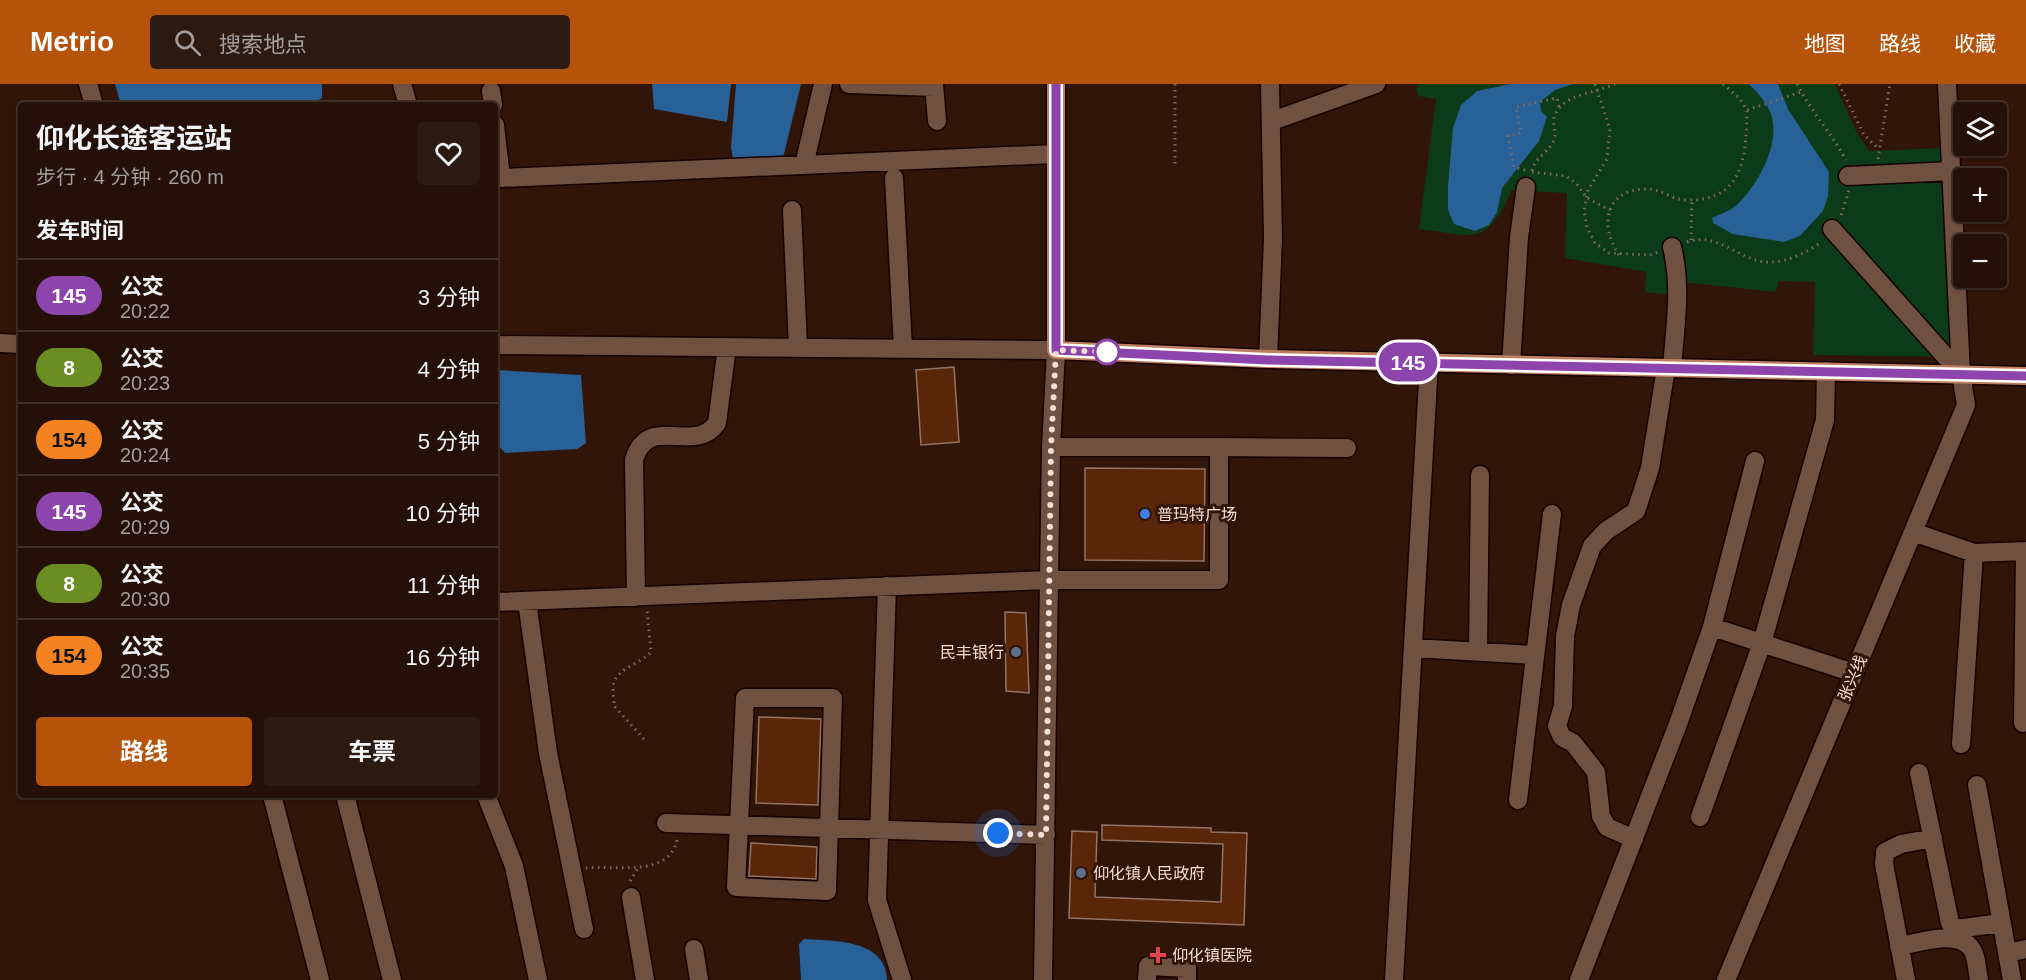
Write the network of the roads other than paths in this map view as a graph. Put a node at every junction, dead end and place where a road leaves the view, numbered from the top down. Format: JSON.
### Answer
{"nodes":[{"id":1,"x":88,"y":84,"type":"edge"},
{"id":2,"x":402,"y":84,"type":"edge"},
{"id":3,"x":823,"y":84,"type":"edge"},
{"id":4,"x":849,"y":84,"type":"edge"},
{"id":5,"x":1056,"y":84,"type":"edge"},
{"id":6,"x":1270,"y":84,"type":"edge"},
{"id":7,"x":1376,"y":84,"type":"edge"},
{"id":8,"x":1947,"y":84,"type":"edge"},
{"id":9,"x":934,"y":86,"type":"edge"},
{"id":10,"x":93,"y":102,"type":"edge"},
{"id":11,"x":407,"y":102,"type":"edge"},
{"id":12,"x":937,"y":121,"type":"dead end"},
{"id":13,"x":1272,"y":121,"type":"junction"},
{"id":14,"x":498,"y":152,"type":"edge"},
{"id":15,"x":1055,"y":154,"type":"junction"},
{"id":16,"x":804,"y":165,"type":"junction"},
{"id":17,"x":1952,"y":171,"type":"junction"},
{"id":18,"x":1848,"y":176,"type":"road end"},
{"id":19,"x":894,"y":178,"type":"dead end"},
{"id":20,"x":1529,"y":179,"type":"road end"},
{"id":21,"x":792,"y":210,"type":"dead end"},
{"id":22,"x":1832,"y":229,"type":"road end"},
{"id":23,"x":1672,"y":247,"type":"road end"},
{"id":24,"x":0,"y":343,"type":"edge"},
{"id":25,"x":18,"y":344,"type":"edge"},
{"id":26,"x":498,"y":345,"type":"edge"},
{"id":27,"x":727,"y":347,"type":"junction"},
{"id":28,"x":798,"y":348,"type":"junction"},
{"id":29,"x":903,"y":348,"type":"junction"},
{"id":30,"x":1056,"y":350,"type":"junction"},
{"id":31,"x":1268,"y":360,"type":"junction"},
{"id":32,"x":1429,"y":363,"type":"junction"},
{"id":33,"x":1511,"y":364,"type":"junction"},
{"id":34,"x":1669,"y":368,"type":"junction"},
{"id":35,"x":1826,"y":371,"type":"junction"},
{"id":36,"x":1961,"y":374,"type":"junction"},
{"id":37,"x":2026,"y":376,"type":"edge"},
{"id":38,"x":1051,"y":447,"type":"junction"},
{"id":39,"x":1219,"y":447,"type":"junction"},
{"id":40,"x":1347,"y":448,"type":"dead end"},
{"id":41,"x":1755,"y":461,"type":"dead end"},
{"id":42,"x":1480,"y":475,"type":"dead end"},
{"id":43,"x":1552,"y":514,"type":"dead end"},
{"id":44,"x":1913,"y":532,"type":"junction"},
{"id":45,"x":2025,"y":551,"type":"edge"},
{"id":46,"x":1974,"y":553,"type":"junction"},
{"id":47,"x":1050,"y":580,"type":"junction"},
{"id":48,"x":887,"y":586,"type":"junction"},
{"id":49,"x":641,"y":597,"type":"junction"},
{"id":50,"x":527,"y":601,"type":"junction"},
{"id":51,"x":498,"y":603,"type":"edge"},
{"id":52,"x":1712,"y":627,"type":"junction"},
{"id":53,"x":1762,"y":644,"type":"junction"},
{"id":54,"x":1413,"y":648,"type":"junction"},
{"id":55,"x":1478,"y":652,"type":"junction"},
{"id":56,"x":1535,"y":655,"type":"junction"},
{"id":57,"x":1854,"y":673,"type":"junction"},
{"id":58,"x":2023,"y":723,"type":"dead end"},
{"id":59,"x":1961,"y":744,"type":"dead end"},
{"id":60,"x":1919,"y":773,"type":"dead end"},
{"id":61,"x":1977,"y":785,"type":"dead end"},
{"id":62,"x":273,"y":798,"type":"edge"},
{"id":63,"x":346,"y":798,"type":"edge"},
{"id":64,"x":487,"y":798,"type":"edge"},
{"id":65,"x":1518,"y":800,"type":"dead end"},
{"id":66,"x":1700,"y":817,"type":"dead end"},
{"id":67,"x":673,"y":823,"type":"road end"},
{"id":68,"x":739,"y":825,"type":"junction"},
{"id":69,"x":829,"y":828,"type":"junction"},
{"id":70,"x":880,"y":829,"type":"junction"},
{"id":71,"x":1046,"y":835,"type":"junction"},
{"id":72,"x":1933,"y":838,"type":"junction"},
{"id":73,"x":1634,"y":839,"type":"junction"},
{"id":74,"x":631,"y":897,"type":"dead end"},
{"id":75,"x":2001,"y":923,"type":"junction"},
{"id":76,"x":584,"y":929,"type":"dead end"},
{"id":77,"x":1899,"y":946,"type":"junction"},
{"id":78,"x":694,"y":949,"type":"dead end"},
{"id":79,"x":2026,"y":949,"type":"edge"},
{"id":80,"x":2007,"y":953,"type":"junction"},
{"id":81,"x":320,"y":980,"type":"edge"},
{"id":82,"x":392,"y":980,"type":"edge"},
{"id":83,"x":538,"y":980,"type":"edge"},
{"id":84,"x":645,"y":980,"type":"edge"},
{"id":85,"x":699,"y":980,"type":"edge"},
{"id":86,"x":902,"y":980,"type":"edge"},
{"id":87,"x":1043,"y":980,"type":"edge"},
{"id":88,"x":1147,"y":980,"type":"edge"},
{"id":89,"x":1187,"y":980,"type":"edge"},
{"id":90,"x":1394,"y":980,"type":"edge"},
{"id":91,"x":1579,"y":980,"type":"edge"},
{"id":92,"x":1726,"y":980,"type":"edge"},
{"id":93,"x":1906,"y":980,"type":"edge"},
{"id":94,"x":1979,"y":980,"type":"edge"},
{"id":95,"x":2012,"y":980,"type":"edge"}],
"edges":[{"from":1,"to":10,"type":"street"},
{"from":2,"to":11,"type":"street"},
{"from":3,"to":16,"type":"street"},
{"from":4,"to":9,"type":"street"},
{"from":5,"to":15,"type":"main road"},
{"from":6,"to":13,"type":"street"},
{"from":7,"to":13,"type":"street"},
{"from":8,"to":17,"type":"street","name":"张兴线"},
{"from":9,"to":12,"type":"street"},
{"from":13,"to":31,"type":"street"},
{"from":14,"to":16,"type":"street"},
{"from":15,"to":16,"type":"street"},
{"from":15,"to":30,"type":"main road"},
{"from":17,"to":18,"type":"street"},
{"from":17,"to":36,"type":"street","name":"张兴线"},
{"from":19,"to":29,"type":"street"},
{"from":20,"to":33,"type":"street"},
{"from":21,"to":28,"type":"street"},
{"from":22,"to":36,"type":"street"},
{"from":23,"to":34,"type":"street"},
{"from":24,"to":25,"type":"street"},
{"from":26,"to":27,"type":"street"},
{"from":27,"to":28,"type":"street"},
{"from":27,"to":49,"type":"street"},
{"from":28,"to":29,"type":"street"},
{"from":29,"to":30,"type":"street"},
{"from":30,"to":31,"type":"main road"},
{"from":30,"to":38,"type":"street"},
{"from":31,"to":32,"type":"main road"},
{"from":32,"to":33,"type":"main road"},
{"from":32,"to":54,"type":"street"},
{"from":33,"to":34,"type":"main road"},
{"from":34,"to":35,"type":"main road"},
{"from":34,"to":73,"type":"street"},
{"from":35,"to":36,"type":"main road"},
{"from":35,"to":53,"type":"street"},
{"from":36,"to":37,"type":"main road"},
{"from":36,"to":44,"type":"street","name":"张兴线"},
{"from":38,"to":39,"type":"street"},
{"from":38,"to":47,"type":"street"},
{"from":39,"to":40,"type":"street"},
{"from":39,"to":47,"type":"street"},
{"from":41,"to":52,"type":"street"},
{"from":42,"to":55,"type":"street"},
{"from":43,"to":56,"type":"street"},
{"from":44,"to":46,"type":"street"},
{"from":44,"to":57,"type":"street","name":"张兴线"},
{"from":45,"to":46,"type":"street"},
{"from":45,"to":58,"type":"street"},
{"from":46,"to":59,"type":"street"},
{"from":47,"to":48,"type":"street"},
{"from":47,"to":71,"type":"street"},
{"from":48,"to":49,"type":"street"},
{"from":48,"to":70,"type":"street"},
{"from":49,"to":50,"type":"street"},
{"from":50,"to":51,"type":"street"},
{"from":50,"to":76,"type":"street"},
{"from":52,"to":53,"type":"street"},
{"from":52,"to":73,"type":"street"},
{"from":53,"to":57,"type":"street"},
{"from":53,"to":66,"type":"street"},
{"from":54,"to":55,"type":"street"},
{"from":54,"to":90,"type":"street"},
{"from":55,"to":56,"type":"street"},
{"from":56,"to":65,"type":"street"},
{"from":57,"to":92,"type":"street","name":"张兴线"},
{"from":60,"to":72,"type":"street"},
{"from":61,"to":75,"type":"street"},
{"from":62,"to":81,"type":"street"},
{"from":63,"to":82,"type":"street"},
{"from":64,"to":83,"type":"street"},
{"from":67,"to":68,"type":"street"},
{"from":68,"to":69,"type":"street"},
{"from":68,"to":69,"type":"street"},
{"from":68,"to":69,"type":"street"},
{"from":69,"to":70,"type":"street"},
{"from":70,"to":71,"type":"street"},
{"from":70,"to":86,"type":"street"},
{"from":71,"to":87,"type":"street"},
{"from":72,"to":75,"type":"street"},
{"from":72,"to":77,"type":"street"},
{"from":73,"to":91,"type":"street"},
{"from":74,"to":84,"type":"street"},
{"from":75,"to":80,"type":"street"},
{"from":77,"to":93,"type":"street"},
{"from":77,"to":94,"type":"street"},
{"from":78,"to":85,"type":"street"},
{"from":79,"to":80,"type":"street"},
{"from":80,"to":95,"type":"street"},
{"from":88,"to":89,"type":"street"}]}
